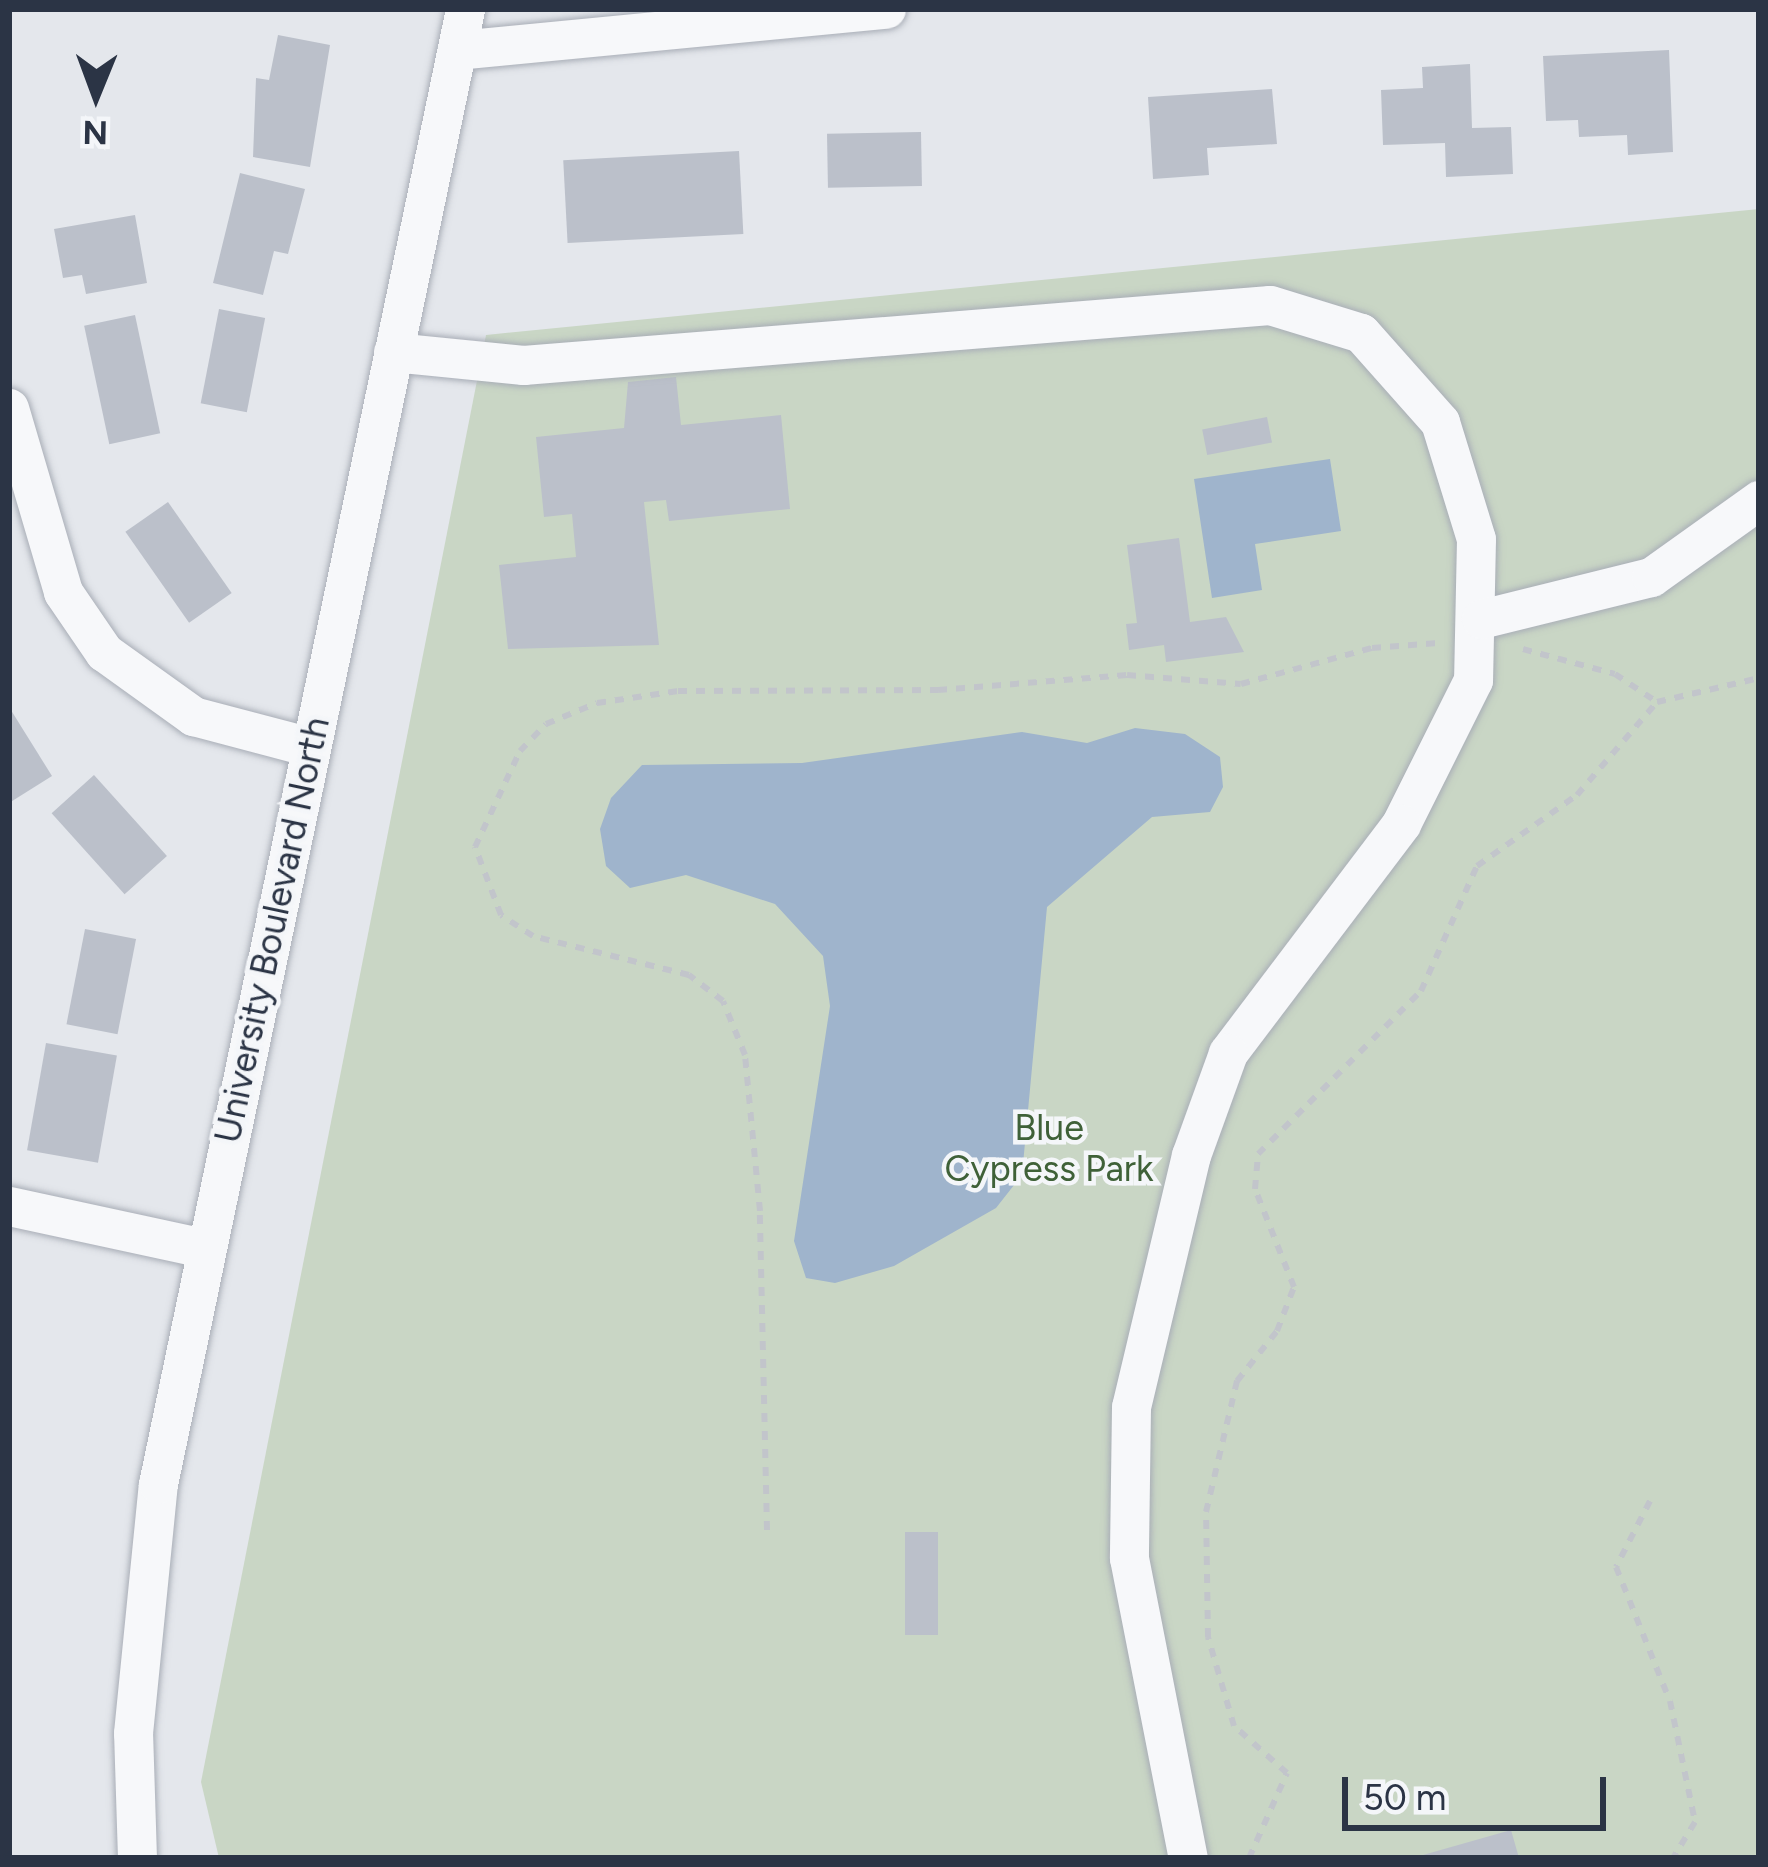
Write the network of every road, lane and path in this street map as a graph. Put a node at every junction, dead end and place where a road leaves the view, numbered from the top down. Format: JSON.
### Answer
{"nodes":[{"id":1,"x":465,"y":9,"type":"edge"},
{"id":2,"x":886,"y":9,"type":"edge"},
{"id":3,"x":457,"y":50,"type":"junction"},
{"id":4,"x":393,"y":352,"type":"junction"},
{"id":5,"x":9,"y":408,"type":"edge"},
{"id":6,"x":1759,"y":500,"type":"edge"},
{"id":7,"x":1480,"y":632,"type":"junction"},
{"id":8,"x":1759,"y":678,"type":"edge"},
{"id":9,"x":1657,"y":701,"type":"junction"},
{"id":10,"x":310,"y":747,"type":"junction"},
{"id":11,"x":9,"y":1206,"type":"edge"},
{"id":12,"x":204,"y":1249,"type":"junction"},
{"id":13,"x":1650,"y":1501,"type":"dead end"},
{"id":14,"x":767,"y":1530,"type":"dead end"},
{"id":15,"x":137,"y":1858,"type":"edge"},
{"id":16,"x":1188,"y":1858,"type":"edge"},
{"id":17,"x":1249,"y":1858,"type":"edge"},
{"id":18,"x":1673,"y":1858,"type":"edge"}],
"edges":[{"from":1,"to":3,"type":"street","name":"University Boulevard North"},
{"from":2,"to":3,"type":"street"},
{"from":3,"to":4,"type":"street","name":"University Boulevard North"},
{"from":4,"to":7,"type":"street"},
{"from":4,"to":10,"type":"street","name":"University Boulevard North"},
{"from":5,"to":10,"type":"street"},
{"from":6,"to":7,"type":"street"},
{"from":7,"to":9,"type":"path"},
{"from":7,"to":14,"type":"path"},
{"from":7,"to":16,"type":"street"},
{"from":8,"to":9,"type":"path"},
{"from":9,"to":17,"type":"path"},
{"from":10,"to":12,"type":"street","name":"University Boulevard North"},
{"from":11,"to":12,"type":"street"},
{"from":12,"to":15,"type":"street","name":"University Boulevard North"},
{"from":13,"to":18,"type":"path"}]}
